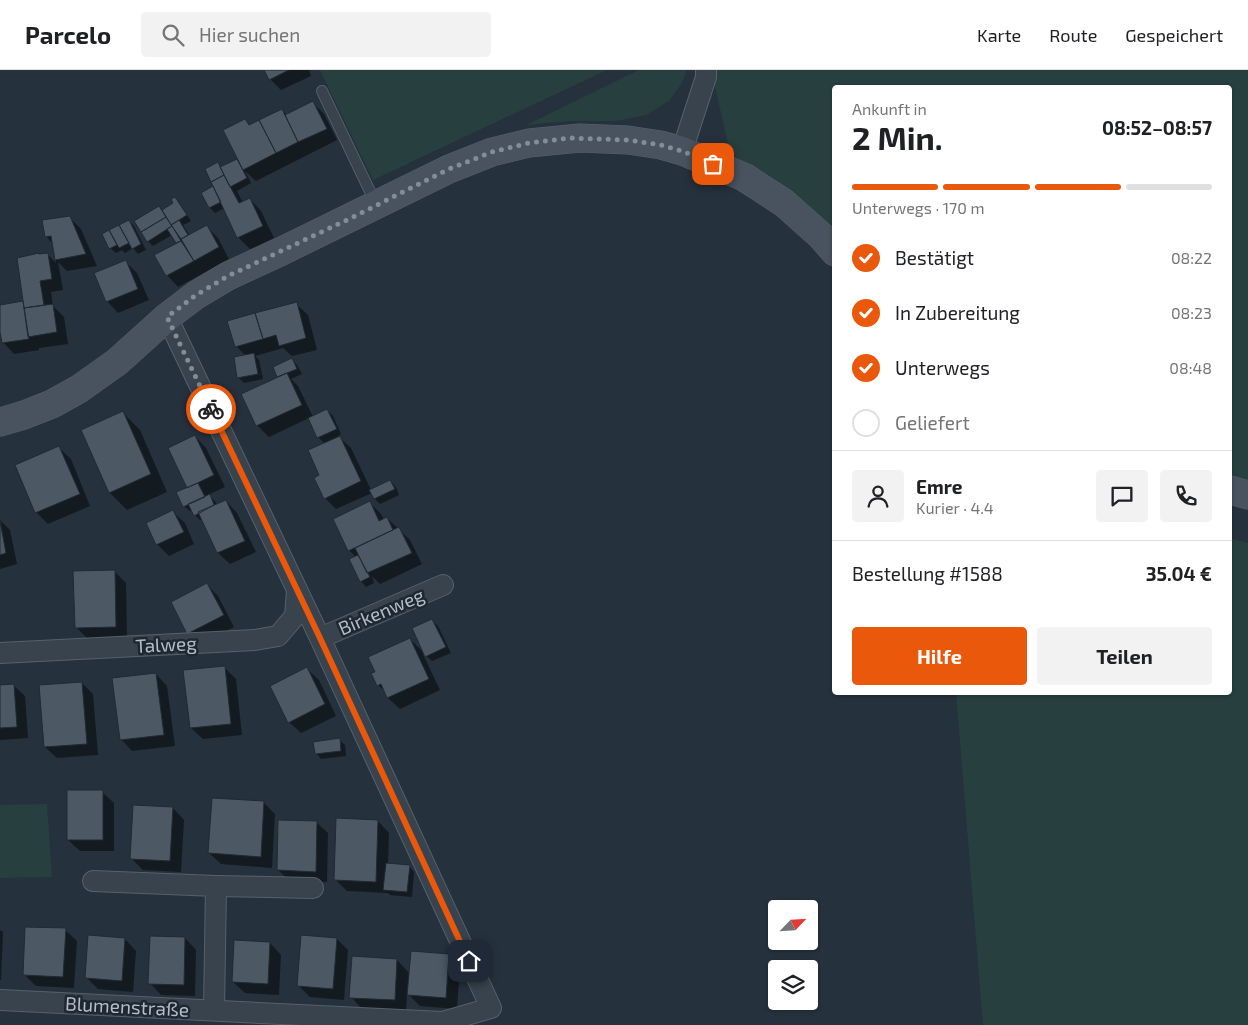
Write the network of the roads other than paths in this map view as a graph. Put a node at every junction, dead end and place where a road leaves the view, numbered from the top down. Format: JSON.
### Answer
{"nodes":[{"id":1,"x":706,"y":70,"type":"edge"},
{"id":2,"x":322,"y":91,"type":"dead end"},
{"id":3,"x":682,"y":151,"type":"junction"},
{"id":4,"x":376,"y":205,"type":"junction"},
{"id":5,"x":832,"y":249,"type":"edge"},
{"id":6,"x":167,"y":317,"type":"junction"},
{"id":7,"x":0,"y":422,"type":"edge"},
{"id":8,"x":1232,"y":491,"type":"edge"},
{"id":9,"x":1248,"y":496,"type":"edge"},
{"id":10,"x":443,"y":585,"type":"dead end"},
{"id":11,"x":297,"y":590,"type":"junction"},
{"id":12,"x":320,"y":638,"type":"junction"},
{"id":13,"x":0,"y":652,"type":"edge"},
{"id":14,"x":93,"y":881,"type":"dead end"},
{"id":15,"x":216,"y":886,"type":"junction"},
{"id":16,"x":313,"y":888,"type":"dead end"},
{"id":17,"x":0,"y":1000,"type":"edge"},
{"id":18,"x":492,"y":1008,"type":"joint"},
{"id":19,"x":214,"y":1010,"type":"junction"}],
"edges":[{"from":1,"to":3,"type":"street"},
{"from":2,"to":4,"type":"lane"},
{"from":3,"to":4,"type":"main road"},
{"from":3,"to":5,"type":"main road"},
{"from":4,"to":6,"type":"main road"},
{"from":6,"to":7,"type":"main road"},
{"from":6,"to":11,"type":"street","name":"Birkenweg"},
{"from":8,"to":9,"type":"main road"},
{"from":10,"to":12,"type":"street","name":"Birkenweg"},
{"from":11,"to":12,"type":"street","name":"Birkenweg"},
{"from":11,"to":13,"type":"street","name":"Talweg"},
{"from":12,"to":18,"type":"street","name":"Birkenweg"},
{"from":14,"to":15,"type":"street"},
{"from":15,"to":16,"type":"street"},
{"from":15,"to":19,"type":"street"},
{"from":17,"to":19,"type":"street","name":"Blumenstraße"},
{"from":18,"to":19,"type":"street","name":"Blumenstraße"}]}
